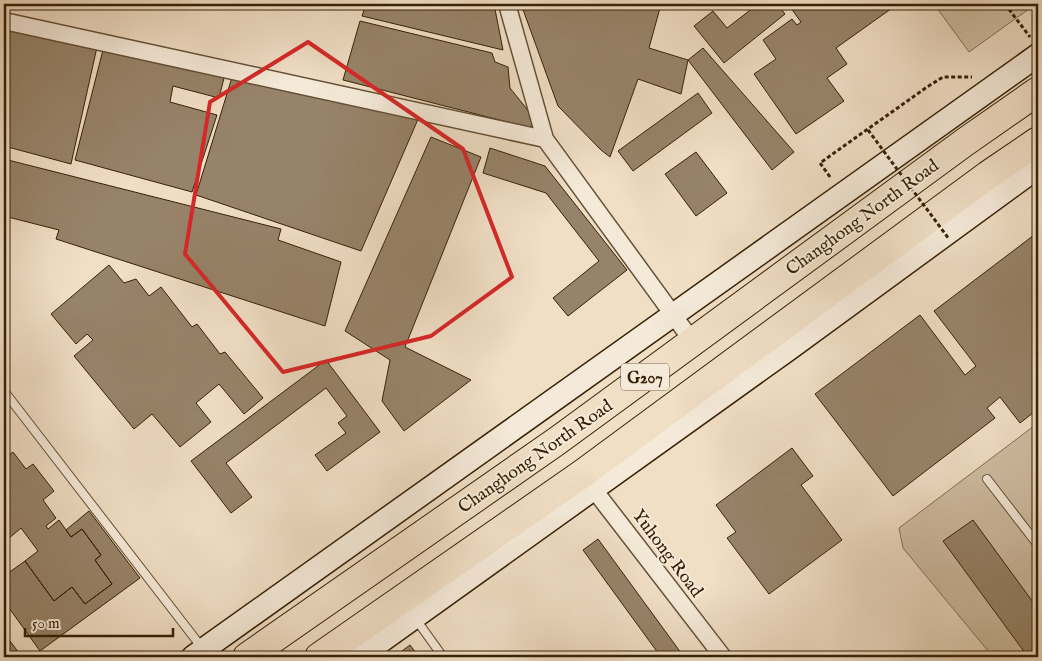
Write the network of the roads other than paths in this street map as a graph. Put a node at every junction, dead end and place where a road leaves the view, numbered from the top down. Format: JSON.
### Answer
{"nodes":[{"id":1,"x":507,"y":4,"type":"edge"},
{"id":2,"x":4,"y":21,"type":"edge"},
{"id":3,"x":1036,"y":48,"type":"edge"},
{"id":4,"x":1038,"y":91,"type":"edge"},
{"id":5,"x":545,"y":139,"type":"junction"},
{"id":6,"x":1038,"y":141,"type":"edge"},
{"id":7,"x":1038,"y":166,"type":"edge"},
{"id":8,"x":673,"y":314,"type":"junction"},
{"id":9,"x":693,"y":342,"type":"junction"},
{"id":10,"x":4,"y":391,"type":"edge"},
{"id":11,"x":987,"y":479,"type":"dead end"},
{"id":12,"x":588,"y":481,"type":"junction"},
{"id":13,"x":1038,"y":545,"type":"edge"},
{"id":14,"x":415,"y":617,"type":"junction"},
{"id":15,"x":202,"y":655,"type":"edge"},
{"id":16,"x":247,"y":657,"type":"edge"},
{"id":17,"x":319,"y":657,"type":"edge"},
{"id":18,"x":359,"y":657,"type":"edge"},
{"id":19,"x":443,"y":657,"type":"edge"},
{"id":20,"x":722,"y":657,"type":"edge"}],
"edges":[{"from":1,"to":5,"type":"street"},
{"from":2,"to":5,"type":"street"},
{"from":3,"to":8,"type":"street"},
{"from":4,"to":9,"type":"highway","name":"Changhong North Road","number":"G207"},
{"from":5,"to":8,"type":"street"},
{"from":6,"to":12,"type":"highway","number":"G207"},
{"from":7,"to":12,"type":"street"},
{"from":8,"to":9,"type":"street"},
{"from":8,"to":15,"type":"street"},
{"from":9,"to":16,"type":"highway","name":"Changhong North Road","number":"G207"},
{"from":10,"to":15,"type":"lane"},
{"from":11,"to":13,"type":"lane"},
{"from":12,"to":14,"type":"street"},
{"from":12,"to":17,"type":"highway","number":"G207"},
{"from":12,"to":20,"type":"street","name":"Yuhong Road"},
{"from":14,"to":18,"type":"street"},
{"from":14,"to":19,"type":"lane"}]}
